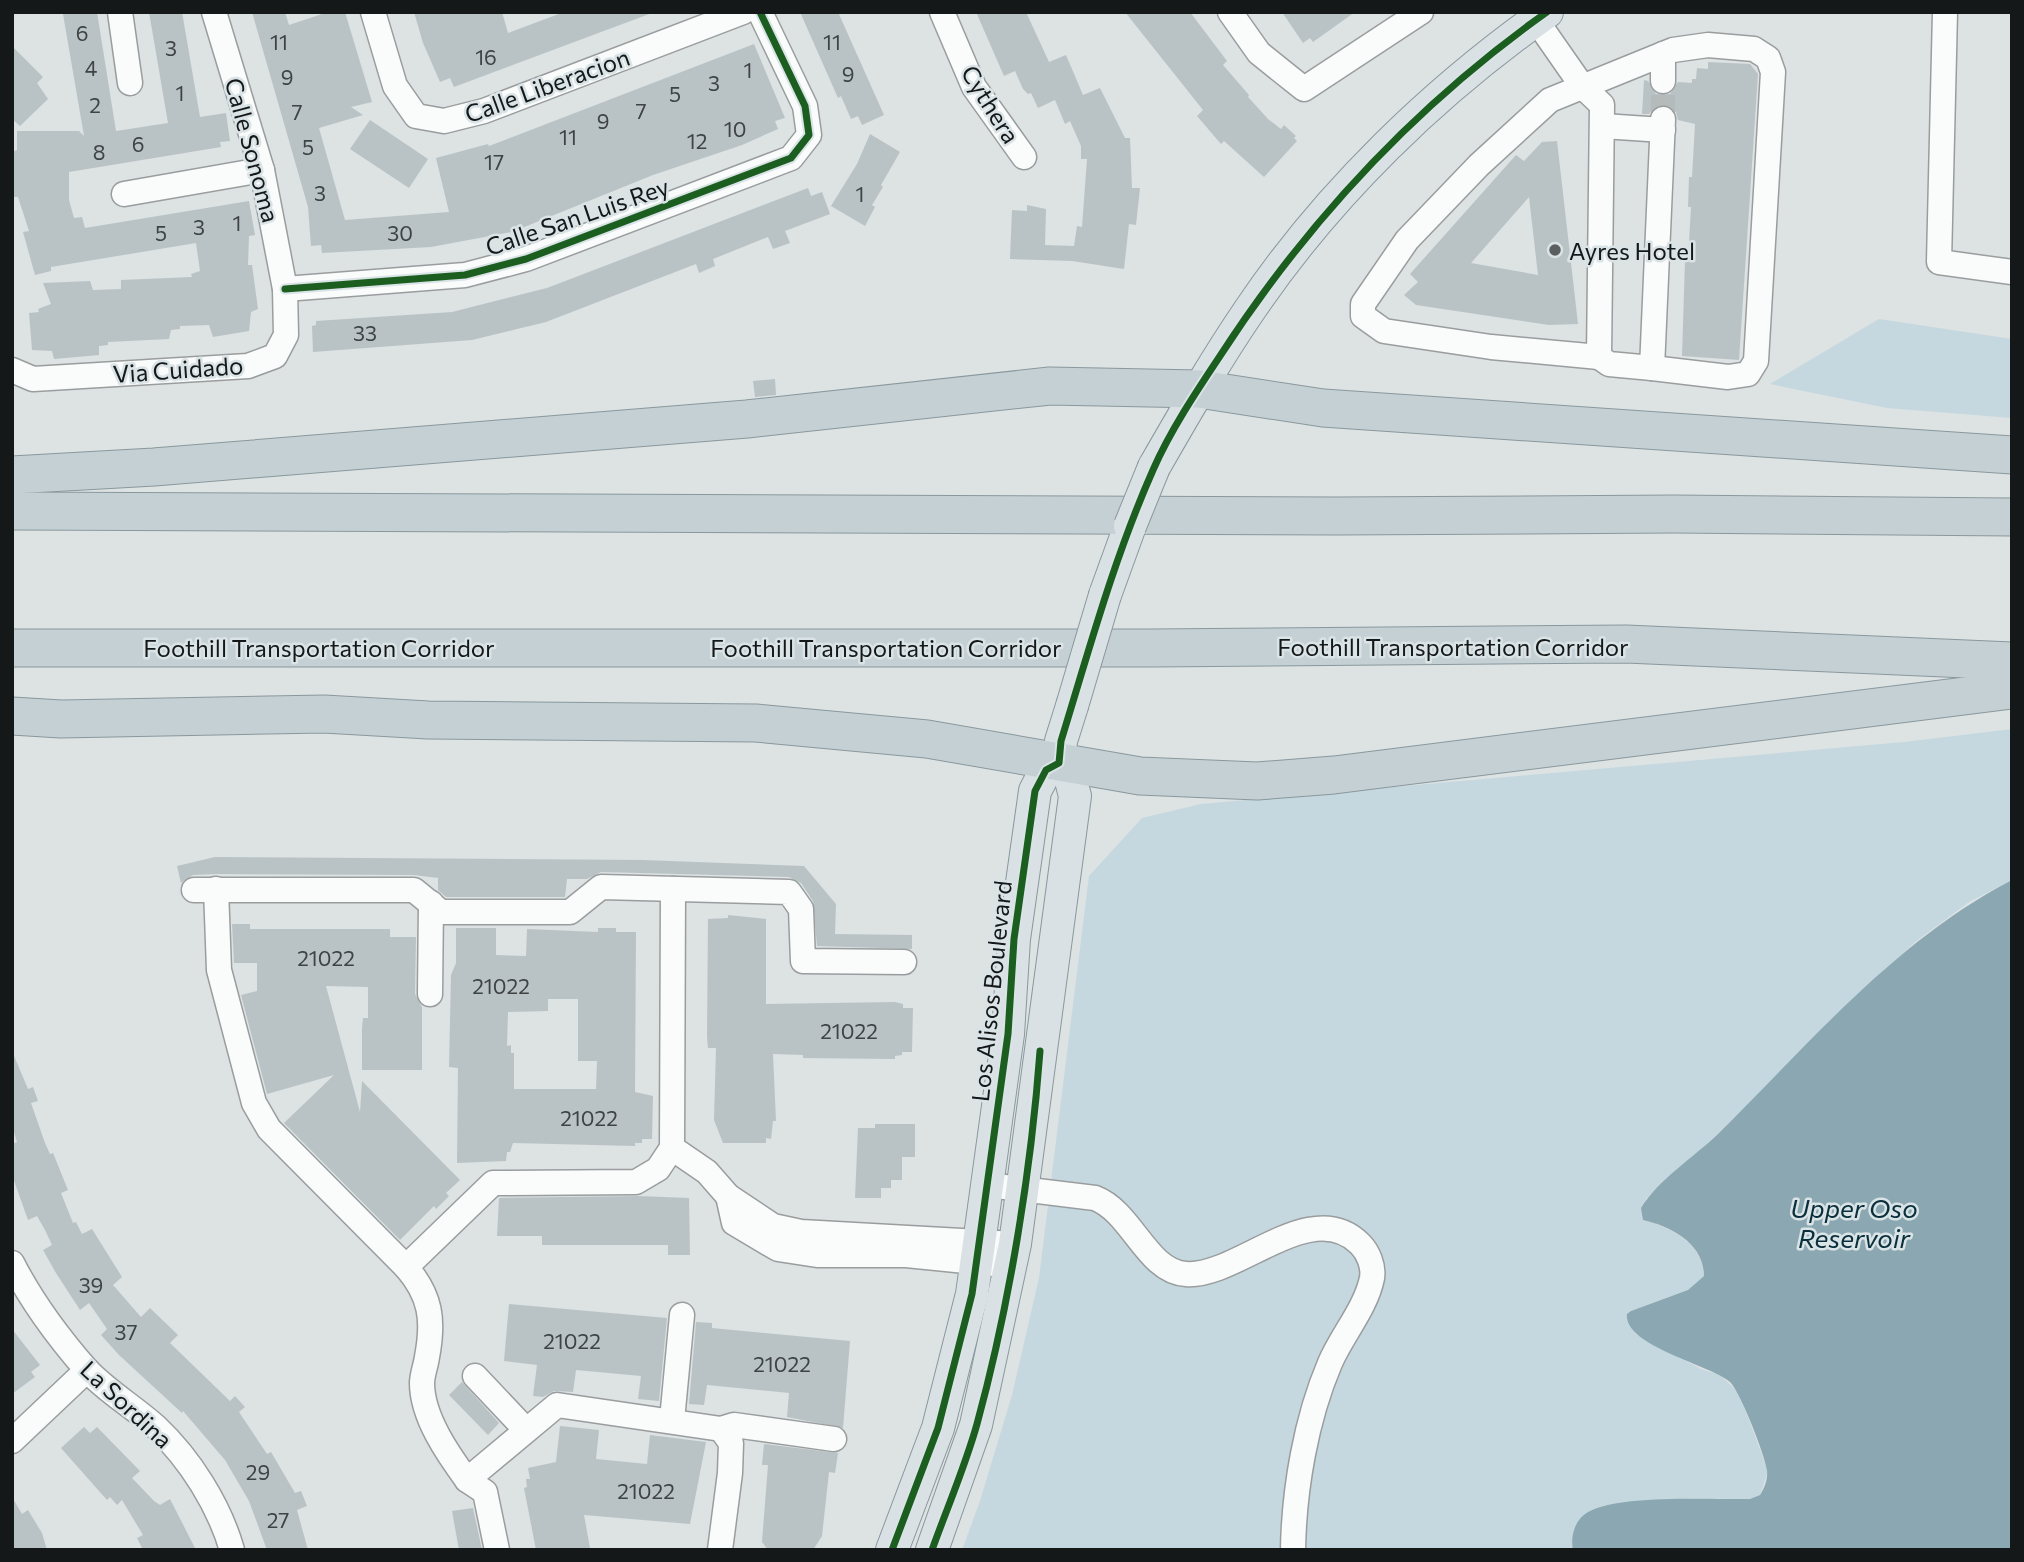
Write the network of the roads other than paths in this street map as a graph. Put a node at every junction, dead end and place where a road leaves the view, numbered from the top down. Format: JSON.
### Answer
{"nodes":[{"id":1,"x":120,"y":12,"type":"edge"},
{"id":2,"x":214,"y":12,"type":"edge"},
{"id":3,"x":373,"y":12,"type":"edge"},
{"id":4,"x":743,"y":12,"type":"edge"},
{"id":5,"x":760,"y":12,"type":"edge"},
{"id":6,"x":942,"y":12,"type":"edge"},
{"id":7,"x":1230,"y":12,"type":"edge"},
{"id":8,"x":1420,"y":12,"type":"edge"},
{"id":9,"x":1945,"y":12,"type":"edge"},
{"id":10,"x":1541,"y":16,"type":"edge"},
{"id":11,"x":1663,"y":54,"type":"junction"},
{"id":12,"x":1663,"y":81,"type":"tunnel mouth"},
{"id":13,"x":130,"y":83,"type":"dead end"},
{"id":14,"x":1581,"y":86,"type":"junction"},
{"id":15,"x":1603,"y":126,"type":"junction"},
{"id":16,"x":1024,"y":157,"type":"dead end"},
{"id":17,"x":262,"y":170,"type":"junction"},
{"id":18,"x":124,"y":194,"type":"dead end"},
{"id":19,"x":2012,"y":272,"type":"edge"},
{"id":20,"x":285,"y":289,"type":"junction"},
{"id":21,"x":1599,"y":357,"type":"junction"},
{"id":22,"x":1652,"y":368,"type":"junction"},
{"id":23,"x":12,"y":370,"type":"edge"},
{"id":24,"x":1199,"y":389,"type":"junction"},
{"id":25,"x":2012,"y":456,"type":"edge"},
{"id":26,"x":12,"y":475,"type":"edge"},
{"id":27,"x":12,"y":511,"type":"edge"},
{"id":28,"x":2012,"y":517,"type":"edge"},
{"id":29,"x":12,"y":648,"type":"edge"},
{"id":30,"x":2012,"y":661,"type":"edge"},
{"id":31,"x":2012,"y":690,"type":"edge"},
{"id":32,"x":12,"y":716,"type":"edge"},
{"id":33,"x":1059,"y":763,"type":"junction"},
{"id":34,"x":673,"y":889,"type":"junction"},
{"id":35,"x":431,"y":904,"type":"junction"},
{"id":36,"x":904,"y":962,"type":"dead end"},
{"id":37,"x":430,"y":994,"type":"dead end"},
{"id":38,"x":672,"y":1148,"type":"junction"},
{"id":39,"x":988,"y":1185,"type":"junction"},
{"id":40,"x":1023,"y":1189,"type":"junction"},
{"id":41,"x":978,"y":1252,"type":"junction"},
{"id":42,"x":1013,"y":1255,"type":"junction"},
{"id":43,"x":12,"y":1263,"type":"edge"},
{"id":44,"x":406,"y":1267,"type":"junction"},
{"id":45,"x":682,"y":1315,"type":"dead end"},
{"id":46,"x":87,"y":1370,"type":"junction"},
{"id":47,"x":475,"y":1376,"type":"dead end"},
{"id":48,"x":672,"y":1420,"type":"junction"},
{"id":49,"x":720,"y":1429,"type":"junction"},
{"id":50,"x":526,"y":1430,"type":"junction"},
{"id":51,"x":834,"y":1439,"type":"dead end"},
{"id":52,"x":12,"y":1441,"type":"edge"},
{"id":53,"x":467,"y":1480,"type":"junction"},
{"id":54,"x":232,"y":1550,"type":"edge"},
{"id":55,"x":497,"y":1550,"type":"edge"},
{"id":56,"x":720,"y":1550,"type":"edge"},
{"id":57,"x":892,"y":1550,"type":"edge"},
{"id":58,"x":932,"y":1550,"type":"edge"},
{"id":59,"x":1293,"y":1550,"type":"edge"}],
"edges":[{"from":1,"to":13,"type":"street"},
{"from":2,"to":17,"type":"street","name":"Calle Sonoma"},
{"from":3,"to":4,"type":"street","name":"Calle Liberacion"},
{"from":5,"to":20,"type":"street","name":"Calle San Luis Rey"},
{"from":6,"to":16,"type":"street","name":"Cythera"},
{"from":7,"to":8,"type":"street"},
{"from":9,"to":19,"type":"street"},
{"from":10,"to":14,"type":"street"},
{"from":10,"to":24,"type":"main road"},
{"from":11,"to":12,"type":"street"},
{"from":11,"to":14,"type":"street"},
{"from":11,"to":22,"type":"street"},
{"from":14,"to":15,"type":"street"},
{"from":14,"to":21,"type":"street"},
{"from":15,"to":21,"type":"street"},
{"from":15,"to":22,"type":"street"},
{"from":17,"to":18,"type":"street"},
{"from":17,"to":20,"type":"street","name":"Calle Sonoma"},
{"from":20,"to":23,"type":"street","name":"Via Cuidado"},
{"from":21,"to":22,"type":"street"},
{"from":24,"to":25,"type":"highway"},
{"from":24,"to":26,"type":"highway"},
{"from":24,"to":33,"type":"main road","bridge":true},
{"from":27,"to":28,"type":"highway"},
{"from":29,"to":30,"type":"highway","name":"Foothill Transportation Corridor"},
{"from":31,"to":33,"type":"highway"},
{"from":32,"to":33,"type":"highway"},
{"from":33,"to":39,"type":"main road","name":"Los Alisos Boulevard"},
{"from":33,"to":40,"type":"main road"},
{"from":34,"to":35,"type":"street"},
{"from":34,"to":36,"type":"street"},
{"from":34,"to":38,"type":"street"},
{"from":35,"to":37,"type":"street"},
{"from":35,"to":44,"type":"street"},
{"from":38,"to":41,"type":"street"},
{"from":38,"to":44,"type":"street"},
{"from":39,"to":40,"type":"street"},
{"from":39,"to":41,"type":"main road","name":"Los Alisos Boulevard"},
{"from":40,"to":42,"type":"main road"},
{"from":40,"to":59,"type":"street"},
{"from":41,"to":42,"type":"street"},
{"from":41,"to":57,"type":"main road","name":"Los Alisos Boulevard"},
{"from":42,"to":58,"type":"main road"},
{"from":43,"to":46,"type":"street","name":"La Sordina"},
{"from":44,"to":53,"type":"street"},
{"from":45,"to":48,"type":"street"},
{"from":46,"to":52,"type":"street"},
{"from":46,"to":54,"type":"street","name":"La Sordina"},
{"from":47,"to":50,"type":"street"},
{"from":48,"to":49,"type":"street"},
{"from":48,"to":50,"type":"street"},
{"from":49,"to":51,"type":"street"},
{"from":49,"to":56,"type":"street"},
{"from":50,"to":53,"type":"street"},
{"from":53,"to":55,"type":"street"}]}
